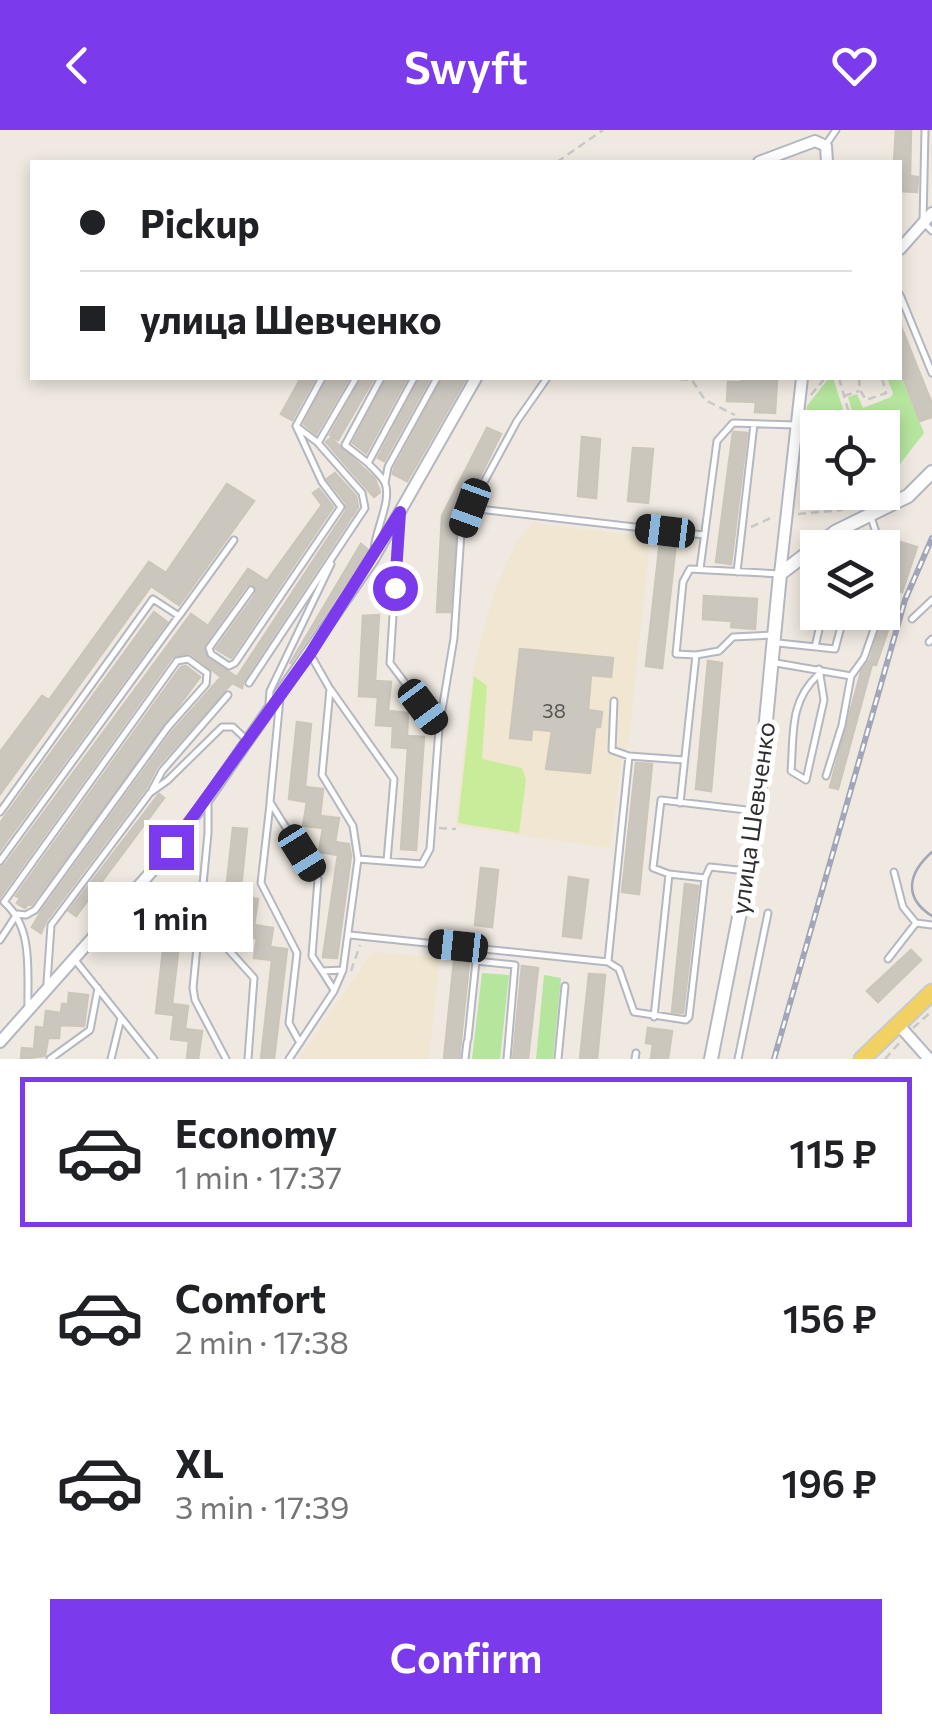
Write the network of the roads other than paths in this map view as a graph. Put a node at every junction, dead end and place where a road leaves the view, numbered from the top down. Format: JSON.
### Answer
{"nodes":[{"id":1,"x":836,"y":130,"type":"edge"},
{"id":2,"x":924,"y":130,"type":"edge"},
{"id":3,"x":826,"y":146,"type":"junction"},
{"id":4,"x":764,"y":160,"type":"edge"},
{"id":5,"x":827,"y":160,"type":"edge"},
{"id":6,"x":932,"y":212,"type":"edge"},
{"id":7,"x":922,"y":222,"type":"junction"},
{"id":8,"x":932,"y":231,"type":"edge"},
{"id":9,"x":902,"y":247,"type":"edge"},
{"id":10,"x":902,"y":300,"type":"edge"},
{"id":11,"x":932,"y":373,"type":"edge"},
{"id":12,"x":321,"y":380,"type":"edge"},
{"id":13,"x":355,"y":380,"type":"edge"},
{"id":14,"x":380,"y":380,"type":"edge"},
{"id":15,"x":413,"y":380,"type":"edge"},
{"id":16,"x":436,"y":380,"type":"edge"},
{"id":17,"x":475,"y":380,"type":"edge"},
{"id":18,"x":546,"y":380,"type":"edge"},
{"id":19,"x":802,"y":380,"type":"edge"},
{"id":20,"x":754,"y":424,"type":"junction"},
{"id":21,"x":798,"y":425,"type":"junction"},
{"id":22,"x":296,"y":426,"type":"junction"},
{"id":23,"x":318,"y":443,"type":"junction"},
{"id":24,"x":368,"y":463,"type":"junction"},
{"id":25,"x":932,"y":472,"type":"edge"},
{"id":26,"x":385,"y":483,"type":"junction"},
{"id":27,"x":470,"y":508,"type":"junction"},
{"id":28,"x":400,"y":512,"type":"junction"},
{"id":29,"x":870,"y":515,"type":"junction"},
{"id":30,"x":875,"y":530,"type":"edge"},
{"id":31,"x":704,"y":535,"type":"junction"},
{"id":32,"x":234,"y":540,"type":"dead end"},
{"id":33,"x":339,"y":547,"type":"junction"},
{"id":34,"x":373,"y":558,"type":"junction"},
{"id":35,"x":700,"y":569,"type":"junction"},
{"id":36,"x":737,"y":572,"type":"junction"},
{"id":37,"x":780,"y":574,"type":"junction"},
{"id":38,"x":251,"y":590,"type":"dead end"},
{"id":39,"x":932,"y":600,"type":"edge"},
{"id":40,"x":179,"y":616,"type":"junction"},
{"id":41,"x":912,"y":619,"type":"dead end"},
{"id":42,"x":820,"y":630,"type":"edge"},
{"id":43,"x":841,"y":630,"type":"edge"},
{"id":44,"x":874,"y":630,"type":"edge"},
{"id":45,"x":775,"y":639,"type":"junction"},
{"id":46,"x":816,"y":648,"type":"junction"},
{"id":47,"x":310,"y":654,"type":"junction"},
{"id":48,"x":696,"y":656,"type":"junction"},
{"id":49,"x":773,"y":663,"type":"junction"},
{"id":50,"x":819,"y":672,"type":"junction"},
{"id":51,"x":851,"y":676,"type":"junction"},
{"id":52,"x":249,"y":683,"type":"dead end"},
{"id":53,"x":330,"y":689,"type":"junction"},
{"id":54,"x":228,"y":695,"type":"dead end"},
{"id":55,"x":280,"y":697,"type":"junction"},
{"id":56,"x":614,"y":701,"type":"dead end"},
{"id":57,"x":269,"y":709,"type":"junction"},
{"id":58,"x":439,"y":728,"type":"junction"},
{"id":59,"x":247,"y":740,"type":"junction"},
{"id":60,"x":629,"y":756,"type":"junction"},
{"id":61,"x":684,"y":760,"type":"junction"},
{"id":62,"x":826,"y":776,"type":"dead end"},
{"id":63,"x":150,"y":792,"type":"junction"},
{"id":64,"x":208,"y":798,"type":"junction"},
{"id":65,"x":270,"y":802,"type":"junction"},
{"id":66,"x":680,"y":802,"type":"junction"},
{"id":67,"x":758,"y":811,"type":"junction"},
{"id":68,"x":0,"y":812,"type":"edge"},
{"id":69,"x":358,"y":859,"type":"junction"},
{"id":70,"x":0,"y":861,"type":"edge"},
{"id":71,"x":387,"y":861,"type":"junction"},
{"id":72,"x":750,"y":872,"type":"junction"},
{"id":73,"x":894,"y":872,"type":"dead end"},
{"id":74,"x":670,"y":874,"type":"junction"},
{"id":75,"x":705,"y":878,"type":"junction"},
{"id":76,"x":2,"y":905,"type":"edge"},
{"id":77,"x":768,"y":913,"type":"dead end"},
{"id":78,"x":18,"y":914,"type":"junction"},
{"id":79,"x":200,"y":918,"type":"junction"},
{"id":80,"x":916,"y":922,"type":"junction"},
{"id":81,"x":932,"y":925,"type":"edge"},
{"id":82,"x":350,"y":935,"type":"junction"},
{"id":83,"x":0,"y":940,"type":"edge"},
{"id":84,"x":494,"y":950,"type":"junction"},
{"id":85,"x":888,"y":959,"type":"dead end"},
{"id":86,"x":75,"y":960,"type":"junction"},
{"id":87,"x":608,"y":962,"type":"junction"},
{"id":88,"x":492,"y":963,"type":"junction"},
{"id":89,"x":343,"y":970,"type":"junction"},
{"id":90,"x":322,"y":971,"type":"junction"},
{"id":91,"x":565,"y":986,"type":"dead end"},
{"id":92,"x":98,"y":988,"type":"junction"},
{"id":93,"x":334,"y":990,"type":"junction"},
{"id":94,"x":46,"y":991,"type":"junction"},
{"id":95,"x":932,"y":992,"type":"edge"},
{"id":96,"x":28,"y":1011,"type":"junction"},
{"id":97,"x":654,"y":1017,"type":"junction"},
{"id":98,"x":121,"y":1018,"type":"junction"},
{"id":99,"x":894,"y":1025,"type":"junction"},
{"id":100,"x":0,"y":1042,"type":"edge"},
{"id":101,"x":300,"y":1043,"type":"junction"},
{"id":102,"x":50,"y":1059,"type":"edge"},
{"id":103,"x":111,"y":1059,"type":"edge"},
{"id":104,"x":154,"y":1059,"type":"edge"},
{"id":105,"x":226,"y":1059,"type":"edge"},
{"id":106,"x":248,"y":1059,"type":"edge"},
{"id":107,"x":289,"y":1059,"type":"edge"},
{"id":108,"x":466,"y":1059,"type":"edge"},
{"id":109,"x":506,"y":1059,"type":"edge"},
{"id":110,"x":558,"y":1059,"type":"edge"},
{"id":111,"x":711,"y":1059,"type":"edge"},
{"id":112,"x":738,"y":1059,"type":"edge"},
{"id":113,"x":851,"y":1059,"type":"edge"},
{"id":114,"x":862,"y":1059,"type":"edge"},
{"id":115,"x":929,"y":1059,"type":"edge"}],
"edges":[{"from":1,"to":3,"type":"lane"},
{"from":2,"to":7,"type":"lane"},
{"from":3,"to":4,"type":"street"},
{"from":3,"to":5,"type":"street"},
{"from":6,"to":7,"type":"street"},
{"from":7,"to":8,"type":"lane"},
{"from":7,"to":9,"type":"street"},
{"from":10,"to":11,"type":"lane"},
{"from":12,"to":22,"type":"lane"},
{"from":13,"to":23,"type":"lane"},
{"from":14,"to":24,"type":"lane"},
{"from":15,"to":24,"type":"lane"},
{"from":16,"to":26,"type":"lane"},
{"from":17,"to":28,"type":"street"},
{"from":18,"to":27,"type":"lane"},
{"from":19,"to":21,"type":"street","name":"улица Шевченко"},
{"from":20,"to":21,"type":"lane"},
{"from":20,"to":31,"type":"lane"},
{"from":20,"to":36,"type":"lane"},
{"from":21,"to":37,"type":"street","name":"улица Шевченко"},
{"from":22,"to":23,"type":"lane"},
{"from":22,"to":38,"type":"lane"},
{"from":23,"to":33,"type":"lane"},
{"from":24,"to":26,"type":"lane"},
{"from":25,"to":29,"type":"street"},
{"from":26,"to":34,"type":"lane"},
{"from":27,"to":31,"type":"lane"},
{"from":27,"to":58,"type":"lane"},
{"from":28,"to":34,"type":"street"},
{"from":28,"to":58,"type":"lane"},
{"from":29,"to":30,"type":"lane"},
{"from":29,"to":37,"type":"street"},
{"from":31,"to":35,"type":"lane"},
{"from":32,"to":40,"type":"lane"},
{"from":33,"to":52,"type":"lane"},
{"from":33,"to":57,"type":"lane"},
{"from":34,"to":47,"type":"street"},
{"from":35,"to":36,"type":"lane"},
{"from":35,"to":48,"type":"lane"},
{"from":36,"to":37,"type":"lane"},
{"from":37,"to":45,"type":"street","name":"улица Шевченко"},
{"from":39,"to":41,"type":"lane"},
{"from":40,"to":68,"type":"lane"},
{"from":40,"to":70,"type":"lane"},
{"from":42,"to":46,"type":"lane"},
{"from":43,"to":46,"type":"lane"},
{"from":44,"to":51,"type":"lane"},
{"from":45,"to":46,"type":"lane"},
{"from":45,"to":48,"type":"lane"},
{"from":45,"to":49,"type":"street","name":"улица Шевченко"},
{"from":47,"to":53,"type":"lane"},
{"from":47,"to":55,"type":"street"},
{"from":48,"to":61,"type":"lane"},
{"from":49,"to":50,"type":"lane"},
{"from":49,"to":67,"type":"street","name":"улица Шевченко"},
{"from":50,"to":50,"type":"lane"},
{"from":50,"to":51,"type":"lane"},
{"from":51,"to":62,"type":"lane"},
{"from":53,"to":69,"type":"lane"},
{"from":53,"to":71,"type":"lane"},
{"from":54,"to":63,"type":"lane"},
{"from":55,"to":57,"type":"street"},
{"from":55,"to":65,"type":"lane"},
{"from":56,"to":60,"type":"lane"},
{"from":57,"to":59,"type":"street"},
{"from":58,"to":71,"type":"lane"},
{"from":59,"to":63,"type":"lane"},
{"from":59,"to":64,"type":"street"},
{"from":60,"to":61,"type":"lane"},
{"from":60,"to":87,"type":"lane"},
{"from":61,"to":66,"type":"lane"},
{"from":63,"to":94,"type":"lane"},
{"from":64,"to":79,"type":"lane"},
{"from":64,"to":86,"type":"street"},
{"from":65,"to":90,"type":"lane"},
{"from":65,"to":101,"type":"lane"},
{"from":66,"to":67,"type":"lane"},
{"from":66,"to":74,"type":"lane"},
{"from":67,"to":72,"type":"street","name":"улица Шевченко"},
{"from":69,"to":71,"type":"lane"},
{"from":69,"to":82,"type":"lane"},
{"from":72,"to":75,"type":"lane"},
{"from":72,"to":111,"type":"street","name":"улица Шевченко"},
{"from":73,"to":80,"type":"lane"},
{"from":74,"to":75,"type":"lane"},
{"from":74,"to":97,"type":"lane"},
{"from":75,"to":97,"type":"lane"},
{"from":76,"to":78,"type":"lane"},
{"from":76,"to":78,"type":"lane"},
{"from":77,"to":112,"type":"lane"},
{"from":78,"to":83,"type":"lane"},
{"from":78,"to":96,"type":"lane"},
{"from":79,"to":105,"type":"lane"},
{"from":79,"to":106,"type":"lane"},
{"from":80,"to":81,"type":"lane"},
{"from":80,"to":85,"type":"lane"},
{"from":82,"to":84,"type":"lane"},
{"from":82,"to":89,"type":"lane"},
{"from":84,"to":87,"type":"lane"},
{"from":84,"to":88,"type":"lane"},
{"from":86,"to":92,"type":"lane"},
{"from":86,"to":94,"type":"street"},
{"from":87,"to":97,"type":"lane"},
{"from":88,"to":108,"type":"lane"},
{"from":88,"to":109,"type":"lane"},
{"from":89,"to":90,"type":"lane"},
{"from":89,"to":93,"type":"lane"},
{"from":90,"to":93,"type":"lane"},
{"from":91,"to":110,"type":"lane"},
{"from":92,"to":98,"type":"lane"},
{"from":92,"to":102,"type":"lane"},
{"from":93,"to":101,"type":"lane"},
{"from":94,"to":96,"type":"street"},
{"from":95,"to":99,"type":"main road"},
{"from":96,"to":100,"type":"street"},
{"from":98,"to":103,"type":"lane"},
{"from":98,"to":104,"type":"lane"},
{"from":99,"to":113,"type":"main road"},
{"from":99,"to":114,"type":"main road"},
{"from":99,"to":115,"type":"street"},
{"from":101,"to":107,"type":"lane"}]}
